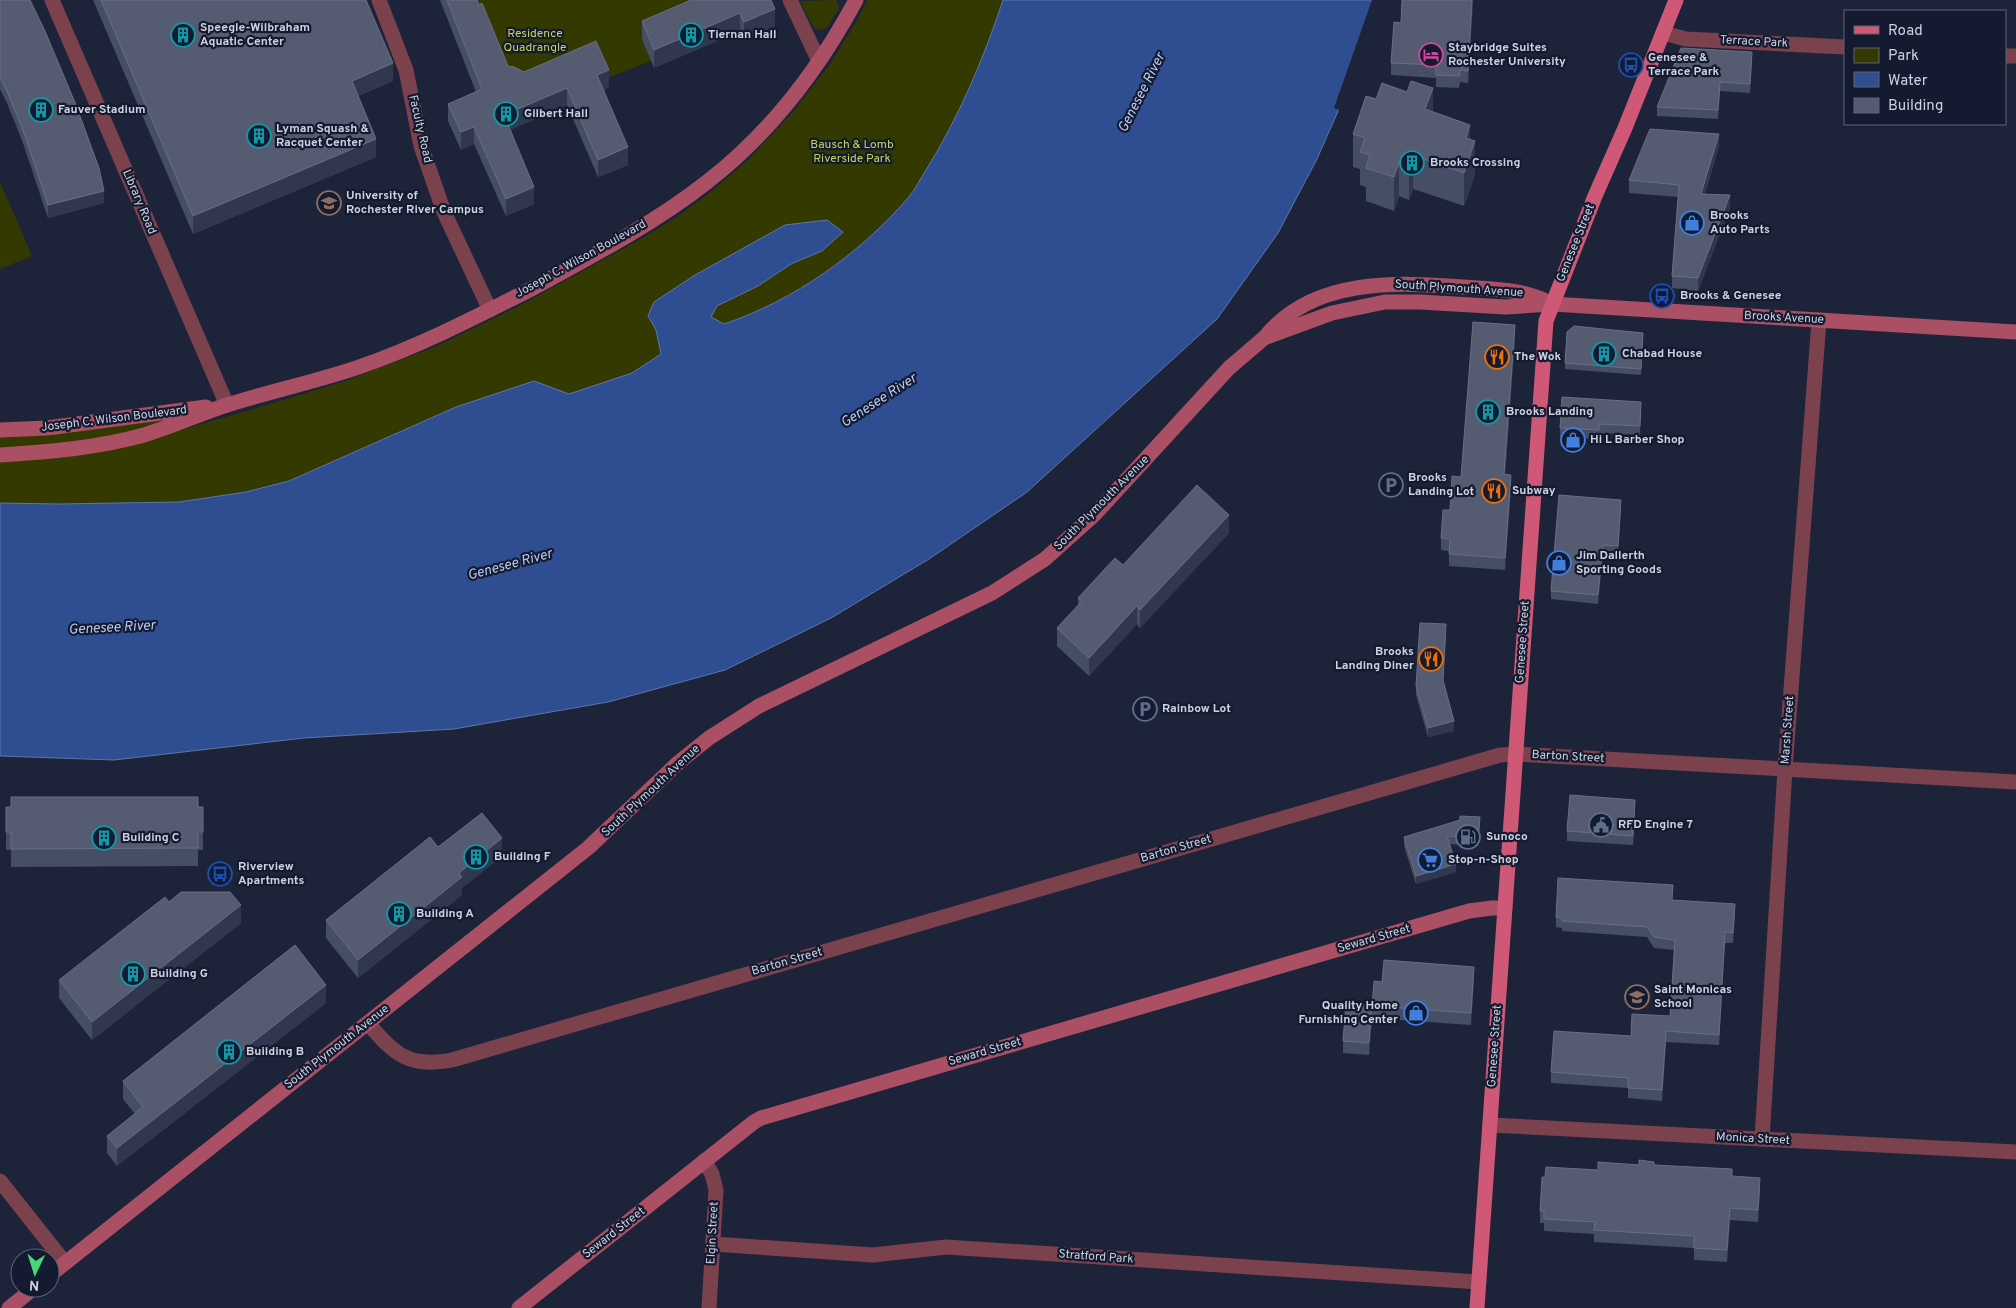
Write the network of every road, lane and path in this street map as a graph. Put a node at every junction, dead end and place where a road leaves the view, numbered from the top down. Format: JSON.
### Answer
{"nodes":[{"id":1,"x":52,"y":0,"type":"edge"},
{"id":2,"x":379,"y":0,"type":"edge"},
{"id":3,"x":790,"y":0,"type":"edge"},
{"id":4,"x":856,"y":0,"type":"edge"},
{"id":5,"x":1676,"y":0,"type":"edge"},
{"id":6,"x":1663,"y":33,"type":"junction"},
{"id":7,"x":1844,"y":47,"type":"edge"},
{"id":8,"x":819,"y":61,"type":"junction"},
{"id":9,"x":1552,"y":304,"type":"junction"},
{"id":10,"x":490,"y":310,"type":"junction"},
{"id":11,"x":1819,"y":321,"type":"junction"},
{"id":12,"x":2016,"y":332,"type":"edge"},
{"id":13,"x":227,"y":405,"type":"junction"},
{"id":14,"x":0,"y":430,"type":"edge"},
{"id":15,"x":0,"y":455,"type":"edge"},
{"id":16,"x":1516,"y":754,"type":"junction"},
{"id":17,"x":1785,"y":769,"type":"junction"},
{"id":18,"x":2016,"y":782,"type":"edge"},
{"id":19,"x":1505,"y":908,"type":"junction"},
{"id":20,"x":368,"y":1022,"type":"junction"},
{"id":21,"x":1490,"y":1125,"type":"junction"},
{"id":22,"x":1762,"y":1139,"type":"junction"},
{"id":23,"x":2016,"y":1152,"type":"edge"},
{"id":24,"x":704,"y":1161,"type":"junction"},
{"id":25,"x":0,"y":1181,"type":"edge"},
{"id":26,"x":713,"y":1244,"type":"junction"},
{"id":27,"x":65,"y":1264,"type":"junction"},
{"id":28,"x":60,"y":1268,"type":"edge"},
{"id":29,"x":1479,"y":1282,"type":"junction"},
{"id":30,"x":22,"y":1298,"type":"edge"},
{"id":31,"x":9,"y":1308,"type":"edge"},
{"id":32,"x":520,"y":1308,"type":"edge"},
{"id":33,"x":709,"y":1308,"type":"edge"},
{"id":34,"x":1477,"y":1308,"type":"edge"}],
"edges":[{"from":1,"to":13,"type":"street","name":"Library Road"},
{"from":2,"to":10,"type":"street","name":"Faculty Road"},
{"from":3,"to":8,"type":"street"},
{"from":4,"to":8,"type":"main road","name":"Joseph C. Wilson Boulevard"},
{"from":5,"to":6,"type":"main road","name":"Genesee Street"},
{"from":6,"to":7,"type":"street","name":"Terrace Park"},
{"from":6,"to":9,"type":"main road","name":"Genesee Street"},
{"from":8,"to":10,"type":"main road","name":"Joseph C. Wilson Boulevard"},
{"from":9,"to":11,"type":"main road","name":"Brooks Avenue"},
{"from":9,"to":16,"type":"main road","name":"Genesee Street"},
{"from":9,"to":20,"type":"main road","name":"South Plymouth Avenue"},
{"from":10,"to":13,"type":"main road","name":"Joseph C. Wilson Boulevard"},
{"from":11,"to":12,"type":"main road","name":"Brooks Avenue"},
{"from":11,"to":17,"type":"street","name":"Marsh Street"},
{"from":13,"to":14,"type":"main road","name":"Joseph C. Wilson Boulevard"},
{"from":13,"to":15,"type":"main road","name":"Joseph C. Wilson Boulevard"},
{"from":16,"to":17,"type":"street","name":"Barton Street"},
{"from":16,"to":19,"type":"main road","name":"Genesee Street"},
{"from":16,"to":20,"type":"street","name":"Barton Street"},
{"from":17,"to":18,"type":"street","name":"Barton Street"},
{"from":17,"to":22,"type":"street","name":"Marsh Street"},
{"from":19,"to":21,"type":"main road","name":"Genesee Street"},
{"from":19,"to":24,"type":"main road","name":"Seward Street"},
{"from":20,"to":27,"type":"main road","name":"South Plymouth Avenue"},
{"from":21,"to":22,"type":"street","name":"Monica Street"},
{"from":21,"to":29,"type":"main road","name":"Genesee Street"},
{"from":22,"to":23,"type":"street","name":"Monica Street"},
{"from":24,"to":26,"type":"street","name":"Elgin Street"},
{"from":24,"to":32,"type":"main road","name":"Seward Street"},
{"from":25,"to":27,"type":"street"},
{"from":26,"to":29,"type":"street","name":"Stratford Park"},
{"from":26,"to":33,"type":"street","name":"Elgin Street"},
{"from":27,"to":28,"type":"main road","name":"South Plymouth Avenue"},
{"from":29,"to":34,"type":"main road","name":"Genesee Street"},
{"from":30,"to":31,"type":"main road"}]}
